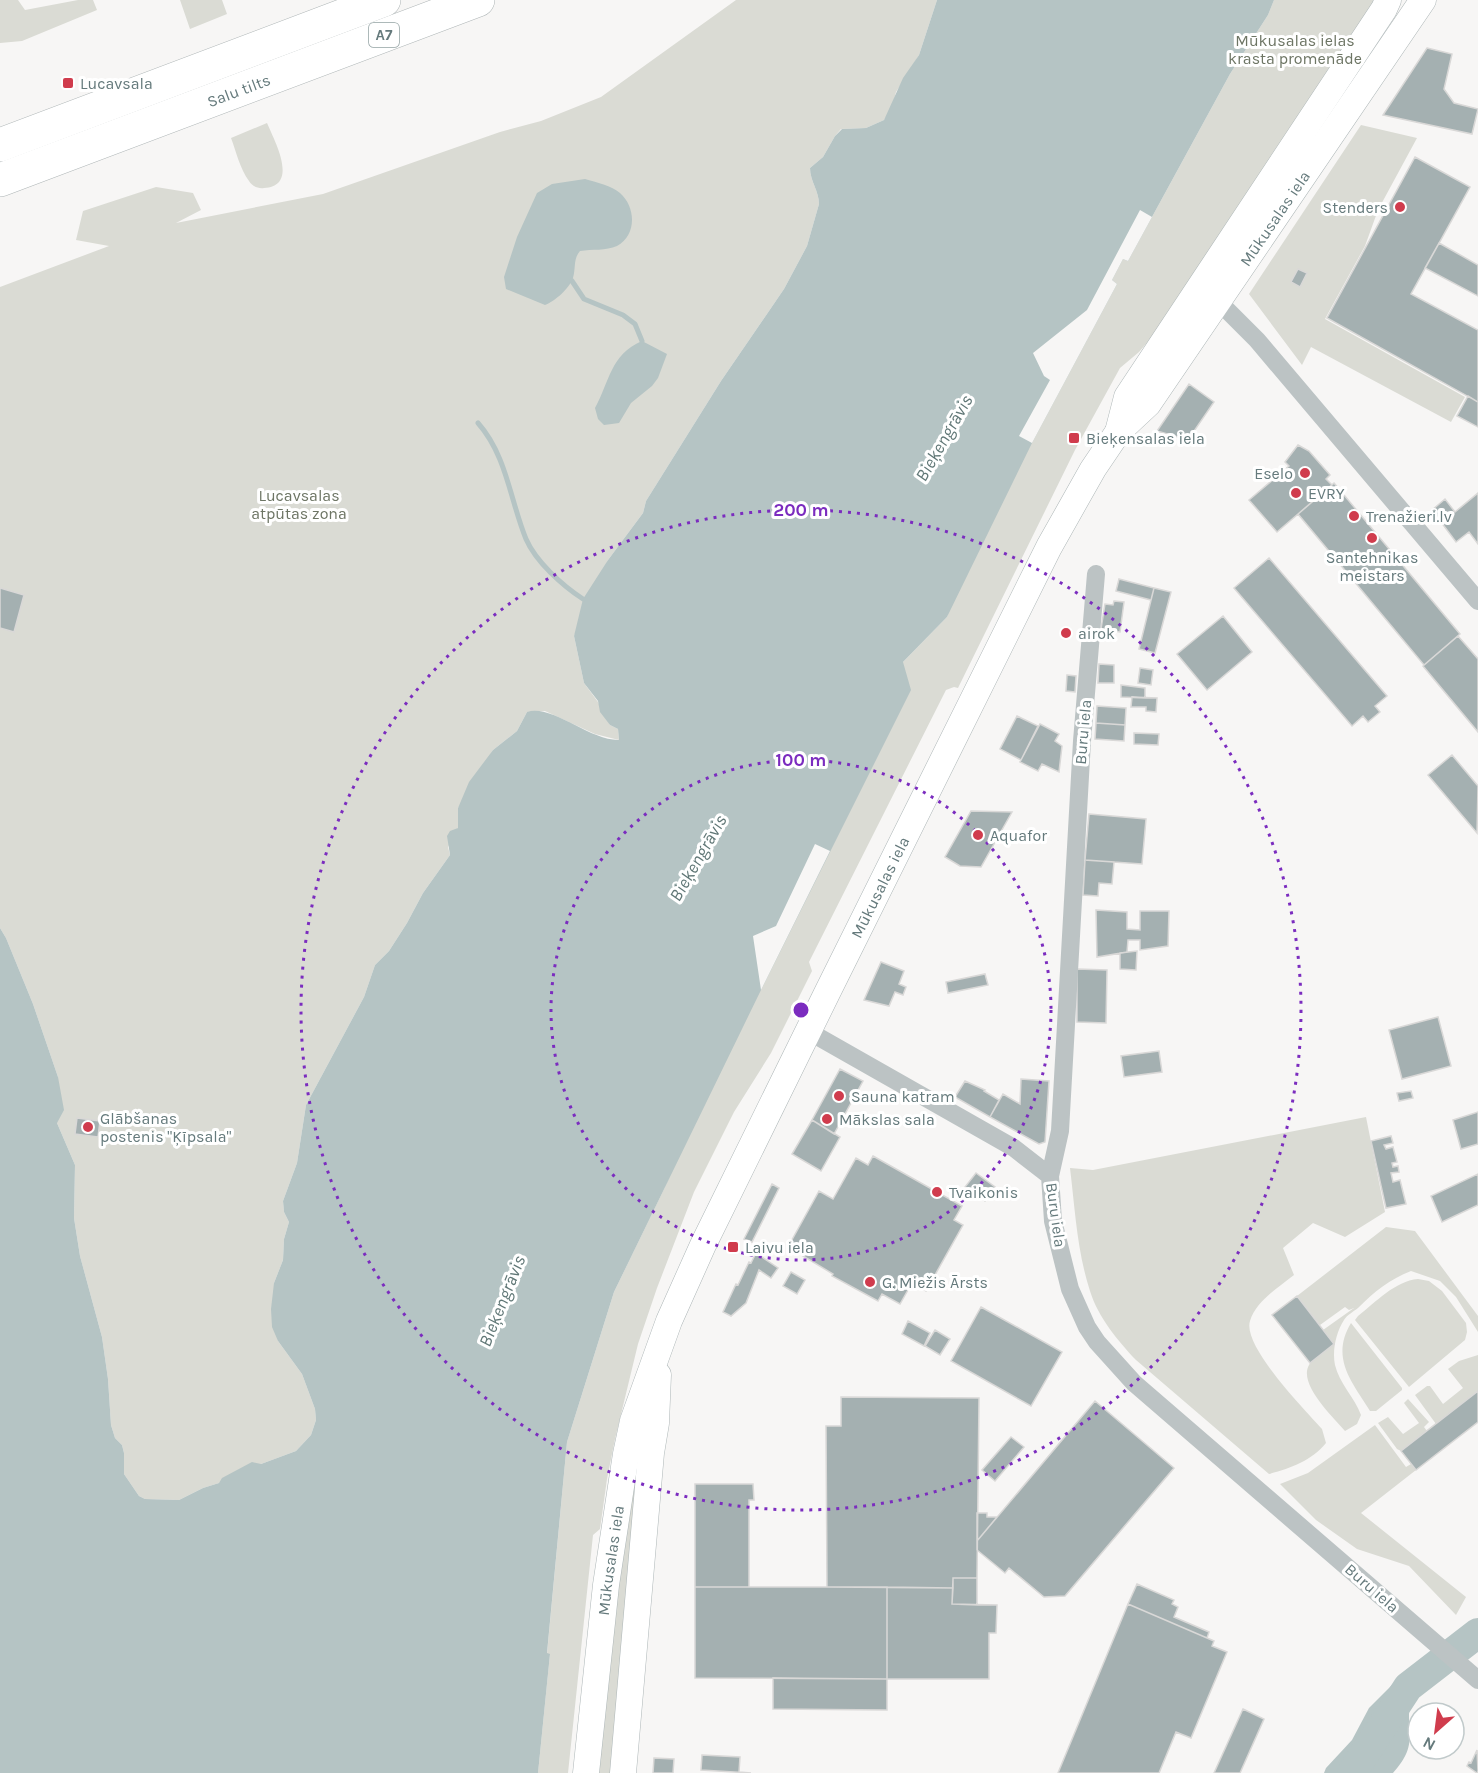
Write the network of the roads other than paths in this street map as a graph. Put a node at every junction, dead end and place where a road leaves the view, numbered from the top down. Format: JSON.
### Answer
{"nodes":[{"id":1,"x":384,"y":0,"type":"edge"},
{"id":2,"x":478,"y":0,"type":"edge"},
{"id":3,"x":1388,"y":0,"type":"edge"},
{"id":4,"x":1423,"y":0,"type":"edge"},
{"id":5,"x":0,"y":145,"type":"edge"},
{"id":6,"x":0,"y":180,"type":"edge"},
{"id":7,"x":1210,"y":293,"type":"junction"},
{"id":8,"x":1096,"y":574,"type":"dead end"},
{"id":9,"x":1478,"y":601,"type":"edge"},
{"id":10,"x":808,"y":1031,"type":"junction"},
{"id":11,"x":1050,"y":1176,"type":"junction"},
{"id":12,"x":659,"y":1353,"type":"junction"},
{"id":13,"x":1476,"y":1678,"type":"edge"},
{"id":14,"x":586,"y":1773,"type":"edge"},
{"id":15,"x":623,"y":1773,"type":"edge"}],
"edges":[{"from":1,"to":5,"type":"highway","name":"Salu tilts","number":"A7"},
{"from":2,"to":6,"type":"highway","name":"Salu tilts","number":"A7"},
{"from":3,"to":7,"type":"main road","name":"Mūkusalas iela"},
{"from":4,"to":7,"type":"main road","name":"Mūkusalas iela"},
{"from":7,"to":9,"type":"street"},
{"from":7,"to":10,"type":"main road","name":"Mūkusalas iela"},
{"from":8,"to":11,"type":"street","name":"Buru iela"},
{"from":10,"to":11,"type":"street"},
{"from":10,"to":12,"type":"main road","name":"Mūkusalas iela"},
{"from":11,"to":13,"type":"street","name":"Buru iela"},
{"from":12,"to":14,"type":"main road","name":"Mūkusalas iela"},
{"from":12,"to":15,"type":"main road","name":"Mūkusalas iela"}]}
